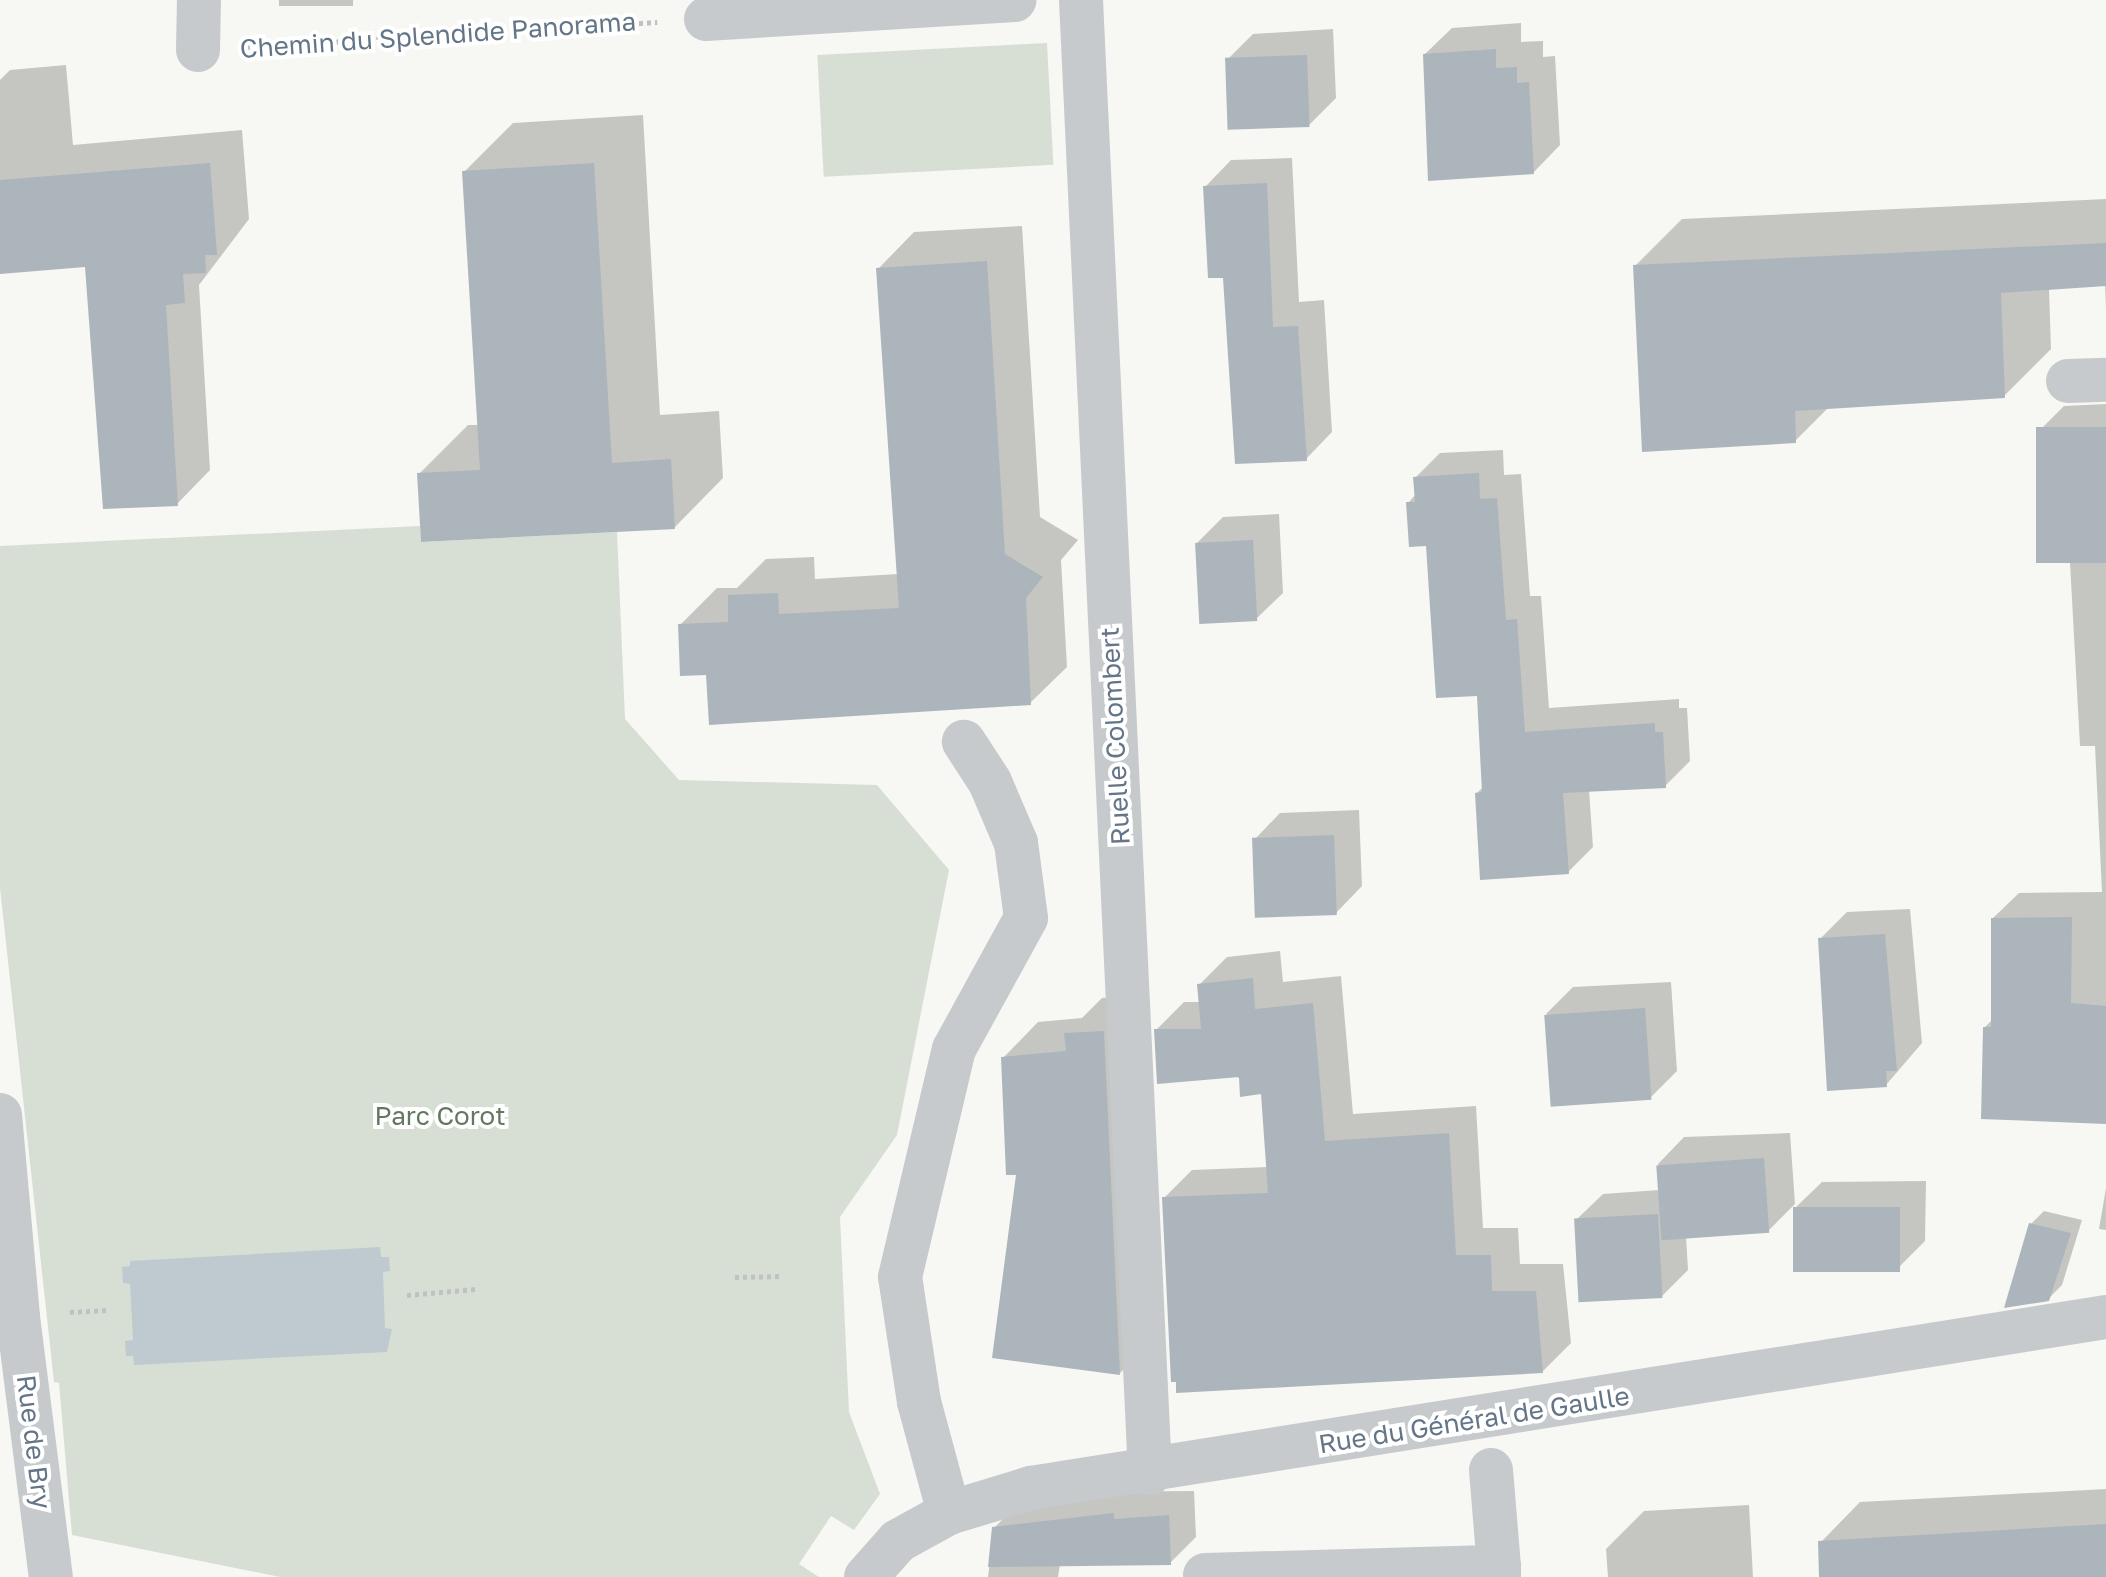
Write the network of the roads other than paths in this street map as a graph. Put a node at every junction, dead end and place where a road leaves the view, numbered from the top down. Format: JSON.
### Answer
{"nodes":[{"id":1,"x":199,"y":0,"type":"edge"},
{"id":2,"x":1014,"y":0,"type":"edge"},
{"id":3,"x":1081,"y":0,"type":"edge"},
{"id":4,"x":706,"y":19,"type":"road end"},
{"id":5,"x":198,"y":50,"type":"road end"},
{"id":6,"x":964,"y":742,"type":"dead end"},
{"id":7,"x":0,"y":1115,"type":"edge"},
{"id":8,"x":2106,"y":1317,"type":"edge"},
{"id":9,"x":1491,"y":1470,"type":"dead end"},
{"id":10,"x":1150,"y":1473,"type":"junction"},
{"id":11,"x":949,"y":1513,"type":"junction"},
{"id":12,"x":1499,"y":1572,"type":"edge"},
{"id":13,"x":1205,"y":1575,"type":"dead end"},
{"id":14,"x":51,"y":1577,"type":"edge"},
{"id":15,"x":866,"y":1577,"type":"edge"}],
"edges":[{"from":1,"to":5,"type":"street"},
{"from":2,"to":4,"type":"street"},
{"from":3,"to":10,"type":"street","name":"Ruelle Colombert"},
{"from":6,"to":11,"type":"street"},
{"from":7,"to":14,"type":"street","name":"Rue de Bry"},
{"from":8,"to":10,"type":"street","name":"Rue du Général de Gaulle"},
{"from":9,"to":12,"type":"street"},
{"from":10,"to":11,"type":"street","name":"Rue du Général de Gaulle"},
{"from":11,"to":15,"type":"street","name":"Rue du Général de Gaulle"},
{"from":12,"to":13,"type":"street"}]}
